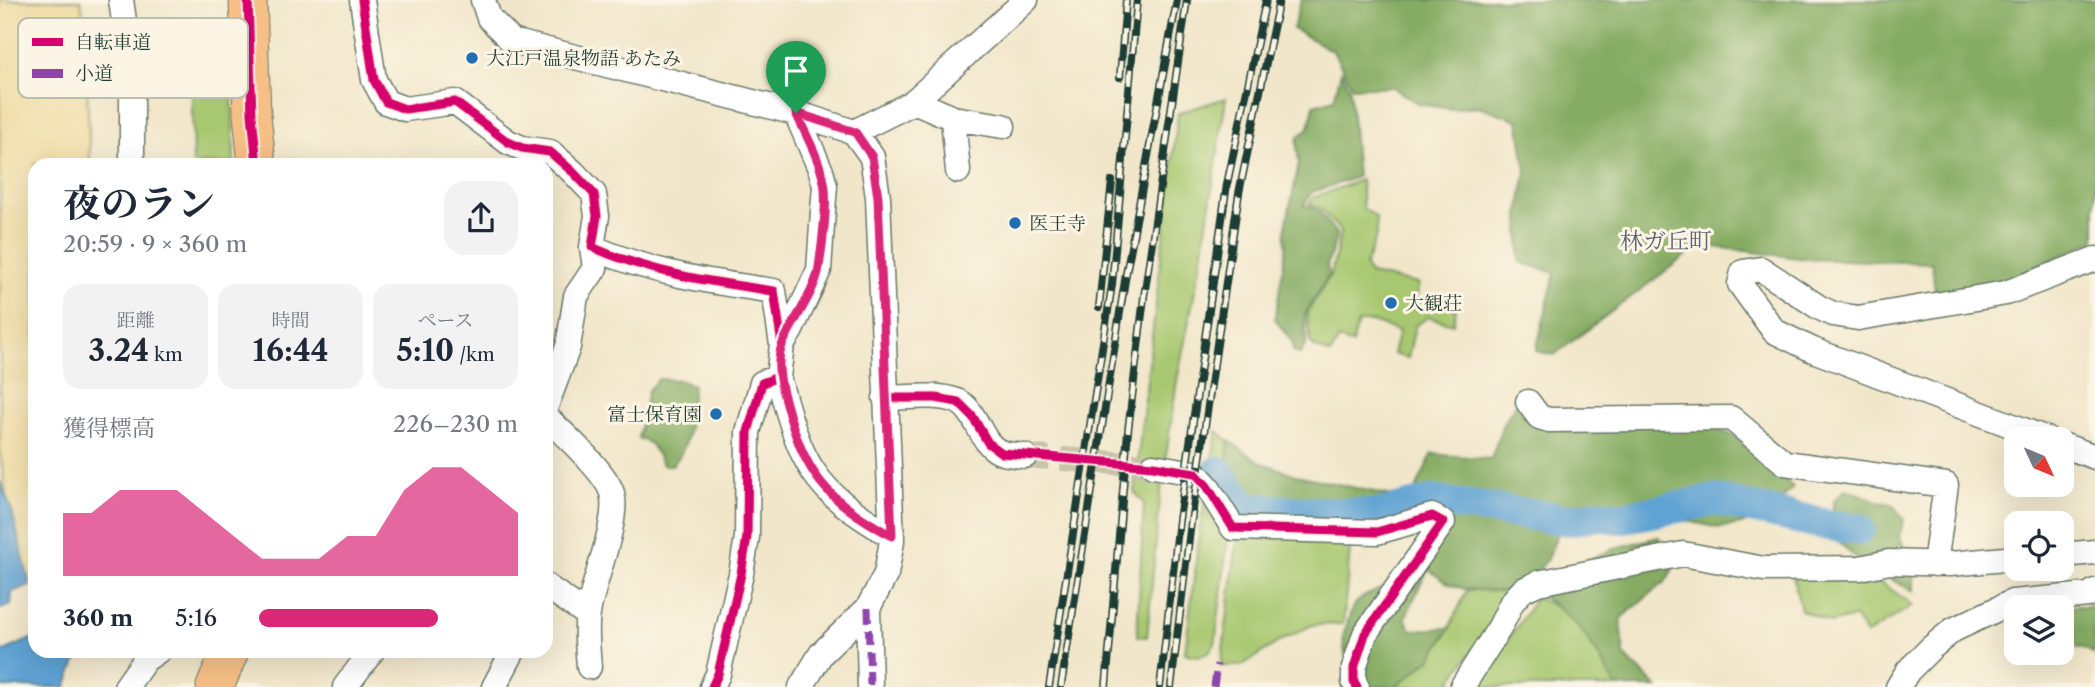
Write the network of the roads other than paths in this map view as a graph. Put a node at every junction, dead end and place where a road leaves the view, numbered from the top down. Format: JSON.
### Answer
{"nodes":[{"id":1,"x":121,"y":0,"type":"edge"},
{"id":2,"x":248,"y":0,"type":"edge"},
{"id":3,"x":362,"y":0,"type":"edge"},
{"id":4,"x":483,"y":0,"type":"edge"},
{"id":5,"x":1026,"y":0,"type":"edge"},
{"id":6,"x":124,"y":18,"type":"edge"},
{"id":7,"x":132,"y":98,"type":"edge"},
{"id":8,"x":914,"y":101,"type":"junction"},
{"id":9,"x":796,"y":113,"type":"junction"},
{"id":10,"x":953,"y":118,"type":"junction"},
{"id":11,"x":1003,"y":125,"type":"dead end"},
{"id":12,"x":855,"y":132,"type":"junction"},
{"id":13,"x":132,"y":158,"type":"edge"},
{"id":14,"x":256,"y":158,"type":"edge"},
{"id":15,"x":958,"y":171,"type":"dead end"},
{"id":16,"x":592,"y":247,"type":"junction"},
{"id":17,"x":2095,"y":259,"type":"edge"},
{"id":18,"x":782,"y":345,"type":"junction"},
{"id":19,"x":778,"y":377,"type":"junction"},
{"id":20,"x":553,"y":387,"type":"edge"},
{"id":21,"x":885,"y":398,"type":"junction"},
{"id":22,"x":1528,"y":402,"type":"dead end"},
{"id":23,"x":553,"y":424,"type":"edge"},
{"id":24,"x":2015,"y":427,"type":"edge"},
{"id":25,"x":2074,"y":449,"type":"edge"},
{"id":26,"x":1025,"y":456,"type":"tunnel mouth"},
{"id":27,"x":2095,"y":457,"type":"edge"},
{"id":28,"x":1153,"y":466,"type":"tunnel mouth"},
{"id":29,"x":892,"y":536,"type":"junction"},
{"id":30,"x":2095,"y":552,"type":"edge"},
{"id":31,"x":2074,"y":554,"type":"edge"},
{"id":32,"x":2004,"y":559,"type":"edge"},
{"id":33,"x":1935,"y":564,"type":"junction"},
{"id":34,"x":553,"y":591,"type":"edge"},
{"id":35,"x":2095,"y":591,"type":"edge"},
{"id":36,"x":869,"y":608,"type":"junction"},
{"id":37,"x":587,"y":615,"type":"junction"},
{"id":38,"x":148,"y":658,"type":"edge"},
{"id":39,"x":227,"y":658,"type":"edge"},
{"id":40,"x":367,"y":658,"type":"edge"},
{"id":41,"x":509,"y":658,"type":"edge"},
{"id":42,"x":589,"y":667,"type":"dead end"},
{"id":43,"x":132,"y":669,"type":"edge"},
{"id":44,"x":215,"y":687,"type":"edge"},
{"id":45,"x":345,"y":687,"type":"edge"},
{"id":46,"x":494,"y":687,"type":"edge"},
{"id":47,"x":712,"y":687,"type":"edge"},
{"id":48,"x":801,"y":687,"type":"edge"},
{"id":49,"x":870,"y":687,"type":"edge"},
{"id":50,"x":1357,"y":687,"type":"edge"},
{"id":51,"x":1462,"y":687,"type":"edge"},
{"id":52,"x":1898,"y":687,"type":"edge"}],
"edges":[{"from":1,"to":6,"type":"street"},
{"from":2,"to":14,"type":"highway"},
{"from":3,"to":16,"type":"street"},
{"from":4,"to":9,"type":"street"},
{"from":5,"to":8,"type":"street"},
{"from":7,"to":13,"type":"street"},
{"from":8,"to":10,"type":"street"},
{"from":8,"to":12,"type":"street"},
{"from":9,"to":12,"type":"street"},
{"from":9,"to":18,"type":"street"},
{"from":10,"to":11,"type":"street"},
{"from":10,"to":15,"type":"street"},
{"from":12,"to":21,"type":"street"},
{"from":16,"to":18,"type":"street"},
{"from":16,"to":20,"type":"street"},
{"from":17,"to":24,"type":"street"},
{"from":18,"to":19,"type":"street"},
{"from":19,"to":29,"type":"street"},
{"from":19,"to":47,"type":"street"},
{"from":21,"to":26,"type":"street"},
{"from":21,"to":29,"type":"street"},
{"from":22,"to":33,"type":"street"},
{"from":23,"to":37,"type":"street"},
{"from":25,"to":27,"type":"street"},
{"from":28,"to":50,"type":"street"},
{"from":29,"to":36,"type":"street"},
{"from":30,"to":31,"type":"street"},
{"from":32,"to":33,"type":"street"},
{"from":33,"to":51,"type":"street"},
{"from":34,"to":37,"type":"street"},
{"from":35,"to":52,"type":"street"},
{"from":36,"to":48,"type":"street"},
{"from":36,"to":49,"type":"street"},
{"from":37,"to":42,"type":"street"},
{"from":38,"to":43,"type":"street"},
{"from":39,"to":44,"type":"highway"},
{"from":40,"to":45,"type":"street"},
{"from":41,"to":46,"type":"street"}]}
